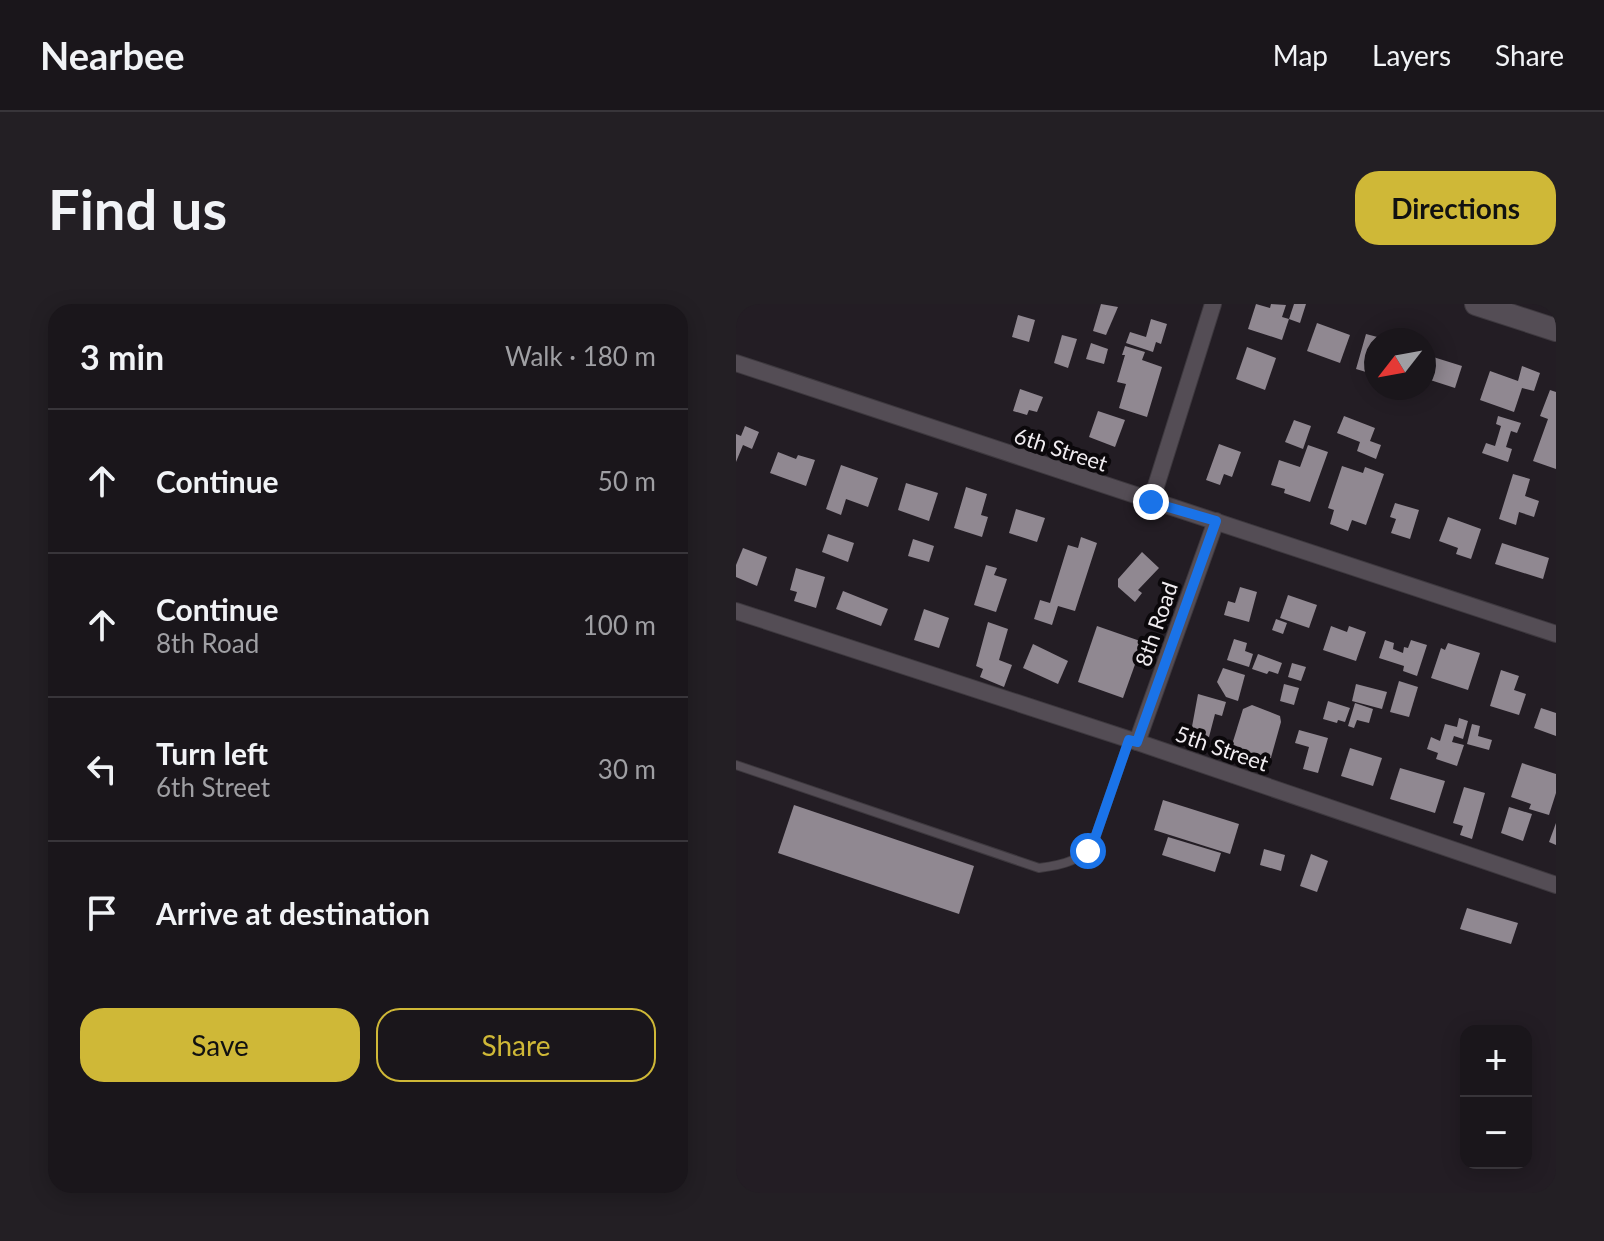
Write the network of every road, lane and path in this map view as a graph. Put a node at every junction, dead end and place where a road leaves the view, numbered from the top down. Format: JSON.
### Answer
{"nodes":[{"id":1,"x":1213,"y":304,"type":"edge"},
{"id":2,"x":1476,"y":304,"type":"edge"},
{"id":3,"x":1556,"y":330,"type":"edge"},
{"id":4,"x":736,"y":363,"type":"edge"},
{"id":5,"x":1151,"y":502,"type":"junction"},
{"id":6,"x":1216,"y":521,"type":"junction"},
{"id":7,"x":736,"y":611,"type":"edge"},
{"id":8,"x":1556,"y":634,"type":"edge"},
{"id":9,"x":1133,"y":741,"type":"junction"},
{"id":10,"x":736,"y":765,"type":"edge"},
{"id":11,"x":1556,"y":885,"type":"edge"}],
"edges":[{"from":1,"to":5,"type":"street"},
{"from":2,"to":3,"type":"main road"},
{"from":4,"to":5,"type":"street","name":"6th Street"},
{"from":5,"to":6,"type":"street","name":"6th Street"},
{"from":6,"to":8,"type":"street","name":"6th Street"},
{"from":6,"to":9,"type":"street","name":"8th Road"},
{"from":7,"to":9,"type":"street","name":"5th Street"},
{"from":9,"to":10,"type":"lane"},
{"from":9,"to":11,"type":"street","name":"5th Street"}]}
